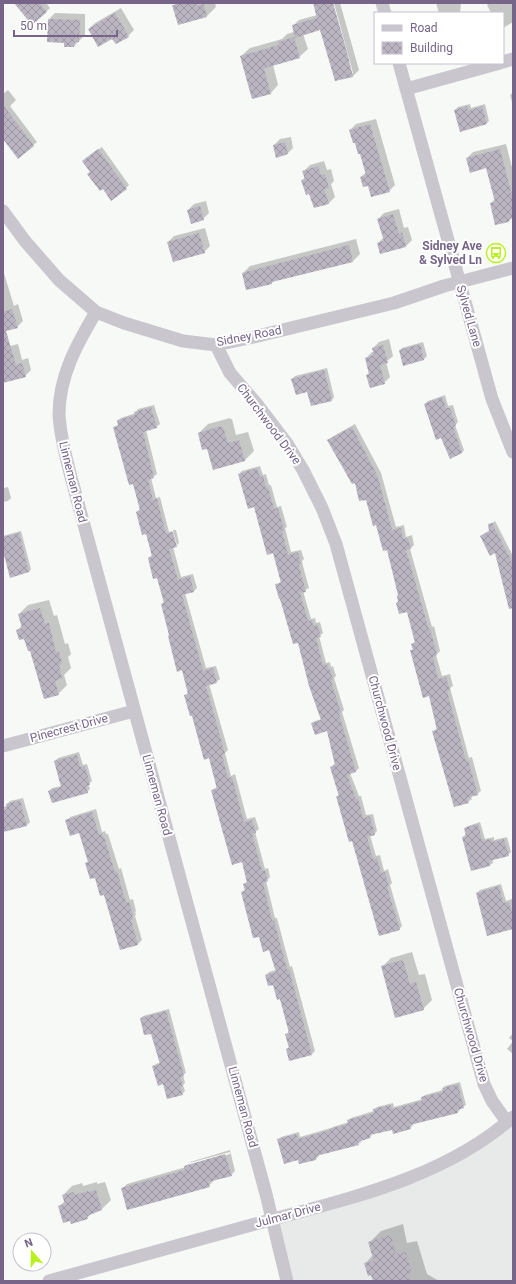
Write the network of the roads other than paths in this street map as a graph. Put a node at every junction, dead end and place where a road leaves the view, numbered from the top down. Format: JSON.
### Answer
{"nodes":[{"id":1,"x":398,"y":64,"type":"edge"},
{"id":2,"x":496,"y":64,"type":"edge"},
{"id":3,"x":406,"y":89,"type":"junction"},
{"id":4,"x":3,"y":211,"type":"edge"},
{"id":5,"x":513,"y":268,"type":"edge"},
{"id":6,"x":459,"y":283,"type":"junction"},
{"id":7,"x":96,"y":312,"type":"junction"},
{"id":8,"x":216,"y":345,"type":"junction"},
{"id":9,"x":513,"y":452,"type":"edge"},
{"id":10,"x":134,"y":711,"type":"junction"},
{"id":11,"x":3,"y":746,"type":"edge"},
{"id":12,"x":510,"y":1120,"type":"edge"},
{"id":13,"x":272,"y":1220,"type":"junction"},
{"id":14,"x":49,"y":1281,"type":"edge"},
{"id":15,"x":287,"y":1281,"type":"edge"}],
"edges":[{"from":1,"to":3,"type":"street","name":"Sylved Lane"},
{"from":2,"to":3,"type":"street"},
{"from":3,"to":6,"type":"street","name":"Sylved Lane"},
{"from":4,"to":7,"type":"street","name":"Sidney Road"},
{"from":5,"to":6,"type":"street","name":"Sidney Road"},
{"from":6,"to":8,"type":"street","name":"Sidney Road"},
{"from":6,"to":9,"type":"street","name":"Sylved Lane"},
{"from":7,"to":8,"type":"street","name":"Sidney Road"},
{"from":7,"to":10,"type":"street","name":"Linneman Road"},
{"from":8,"to":12,"type":"street","name":"Churchwood Drive"},
{"from":10,"to":11,"type":"street","name":"Pinecrest Drive"},
{"from":10,"to":13,"type":"street","name":"Linneman Road"},
{"from":12,"to":13,"type":"street","name":"Julmar Drive"},
{"from":13,"to":14,"type":"street","name":"Julmar Drive"},
{"from":13,"to":15,"type":"street","name":"Linneman Road"}]}
